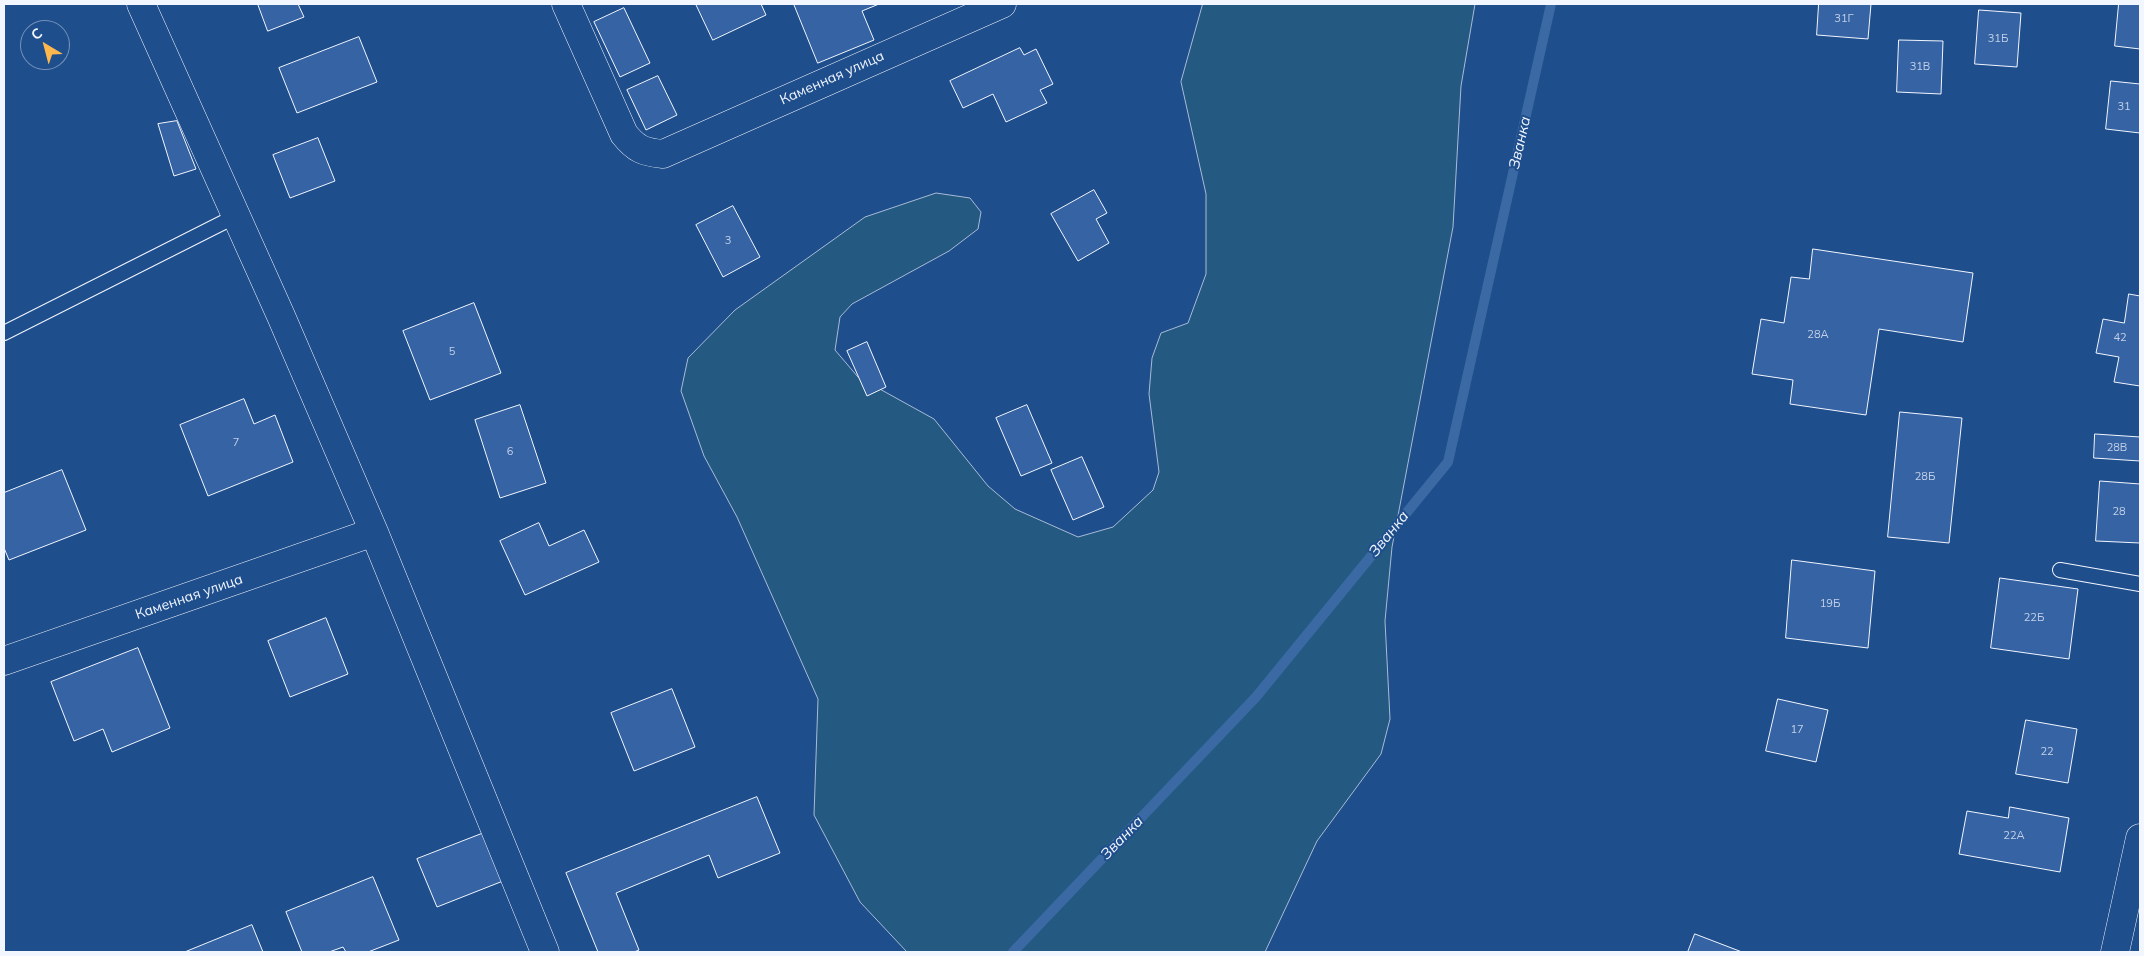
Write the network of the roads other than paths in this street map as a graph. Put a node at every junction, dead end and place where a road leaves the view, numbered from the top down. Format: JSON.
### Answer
{"nodes":[{"id":1,"x":141,"y":4,"type":"edge"},
{"id":2,"x":566,"y":4,"type":"edge"},
{"id":3,"x":1002,"y":4,"type":"edge"},
{"id":4,"x":236,"y":216,"type":"junction"},
{"id":5,"x":4,"y":333,"type":"edge"},
{"id":6,"x":374,"y":532,"type":"junction"},
{"id":7,"x":2060,"y":570,"type":"dead end"},
{"id":8,"x":2140,"y":584,"type":"edge"},
{"id":9,"x":4,"y":662,"type":"edge"},
{"id":10,"x":2140,"y":838,"type":"edge"},
{"id":11,"x":545,"y":952,"type":"edge"},
{"id":12,"x":2114,"y":952,"type":"edge"}],
"edges":[{"from":1,"to":4,"type":"street"},
{"from":2,"to":3,"type":"street","name":"Каменная улица"},
{"from":4,"to":5,"type":"lane"},
{"from":4,"to":6,"type":"street"},
{"from":6,"to":9,"type":"street","name":"Каменная улица"},
{"from":6,"to":11,"type":"street"},
{"from":7,"to":8,"type":"lane"},
{"from":10,"to":12,"type":"street"}]}
